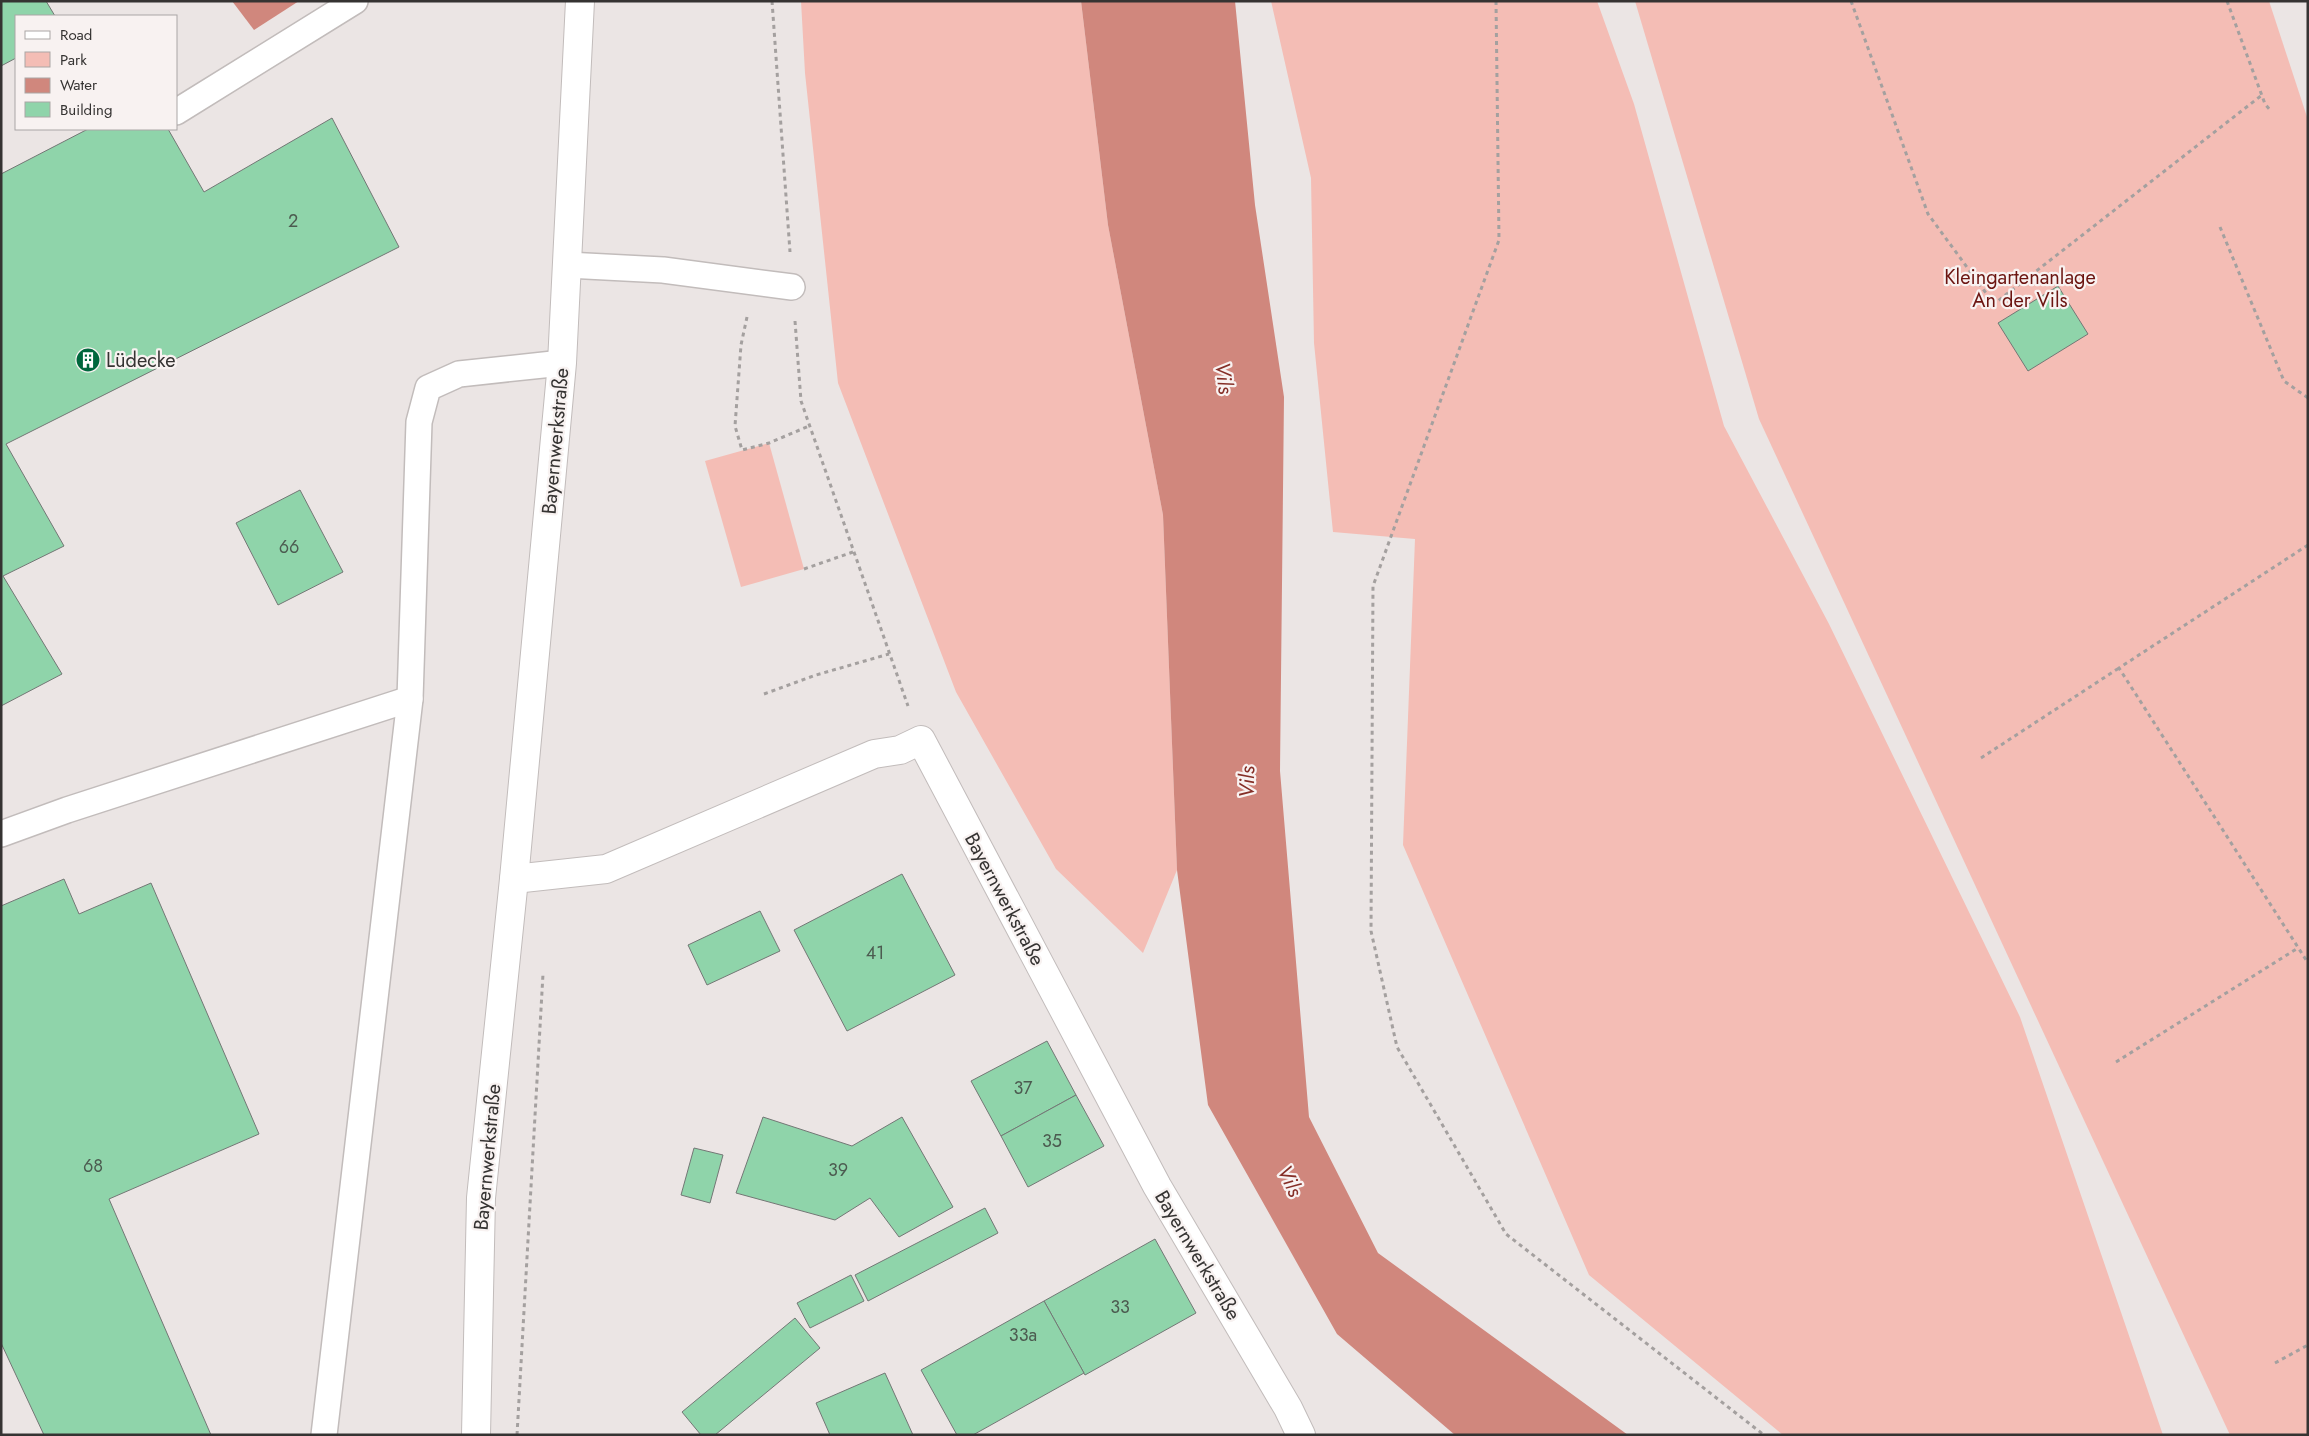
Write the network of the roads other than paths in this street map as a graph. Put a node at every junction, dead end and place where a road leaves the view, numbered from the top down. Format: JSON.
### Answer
{"nodes":[{"id":1,"x":356,"y":1,"type":"edge"},
{"id":2,"x":580,"y":1,"type":"edge"},
{"id":3,"x":178,"y":111,"type":"edge"},
{"id":4,"x":567,"y":265,"type":"junction"},
{"id":5,"x":792,"y":287,"type":"road end"},
{"id":6,"x":562,"y":363,"type":"junction"},
{"id":7,"x":410,"y":699,"type":"junction"},
{"id":8,"x":1,"y":834,"type":"edge"},
{"id":9,"x":514,"y":879,"type":"junction"},
{"id":10,"x":324,"y":1435,"type":"edge"},
{"id":11,"x":476,"y":1435,"type":"edge"},
{"id":12,"x":1301,"y":1435,"type":"edge"}],
"edges":[{"from":1,"to":3,"type":"lane"},
{"from":2,"to":4,"type":"street","name":"Bayernwerkstraße"},
{"from":4,"to":5,"type":"lane"},
{"from":4,"to":6,"type":"street","name":"Bayernwerkstraße"},
{"from":6,"to":7,"type":"lane"},
{"from":6,"to":9,"type":"street","name":"Bayernwerkstraße"},
{"from":7,"to":8,"type":"lane"},
{"from":7,"to":10,"type":"lane"},
{"from":9,"to":11,"type":"street","name":"Bayernwerkstraße"},
{"from":9,"to":12,"type":"street","name":"Bayernwerkstraße"}]}
